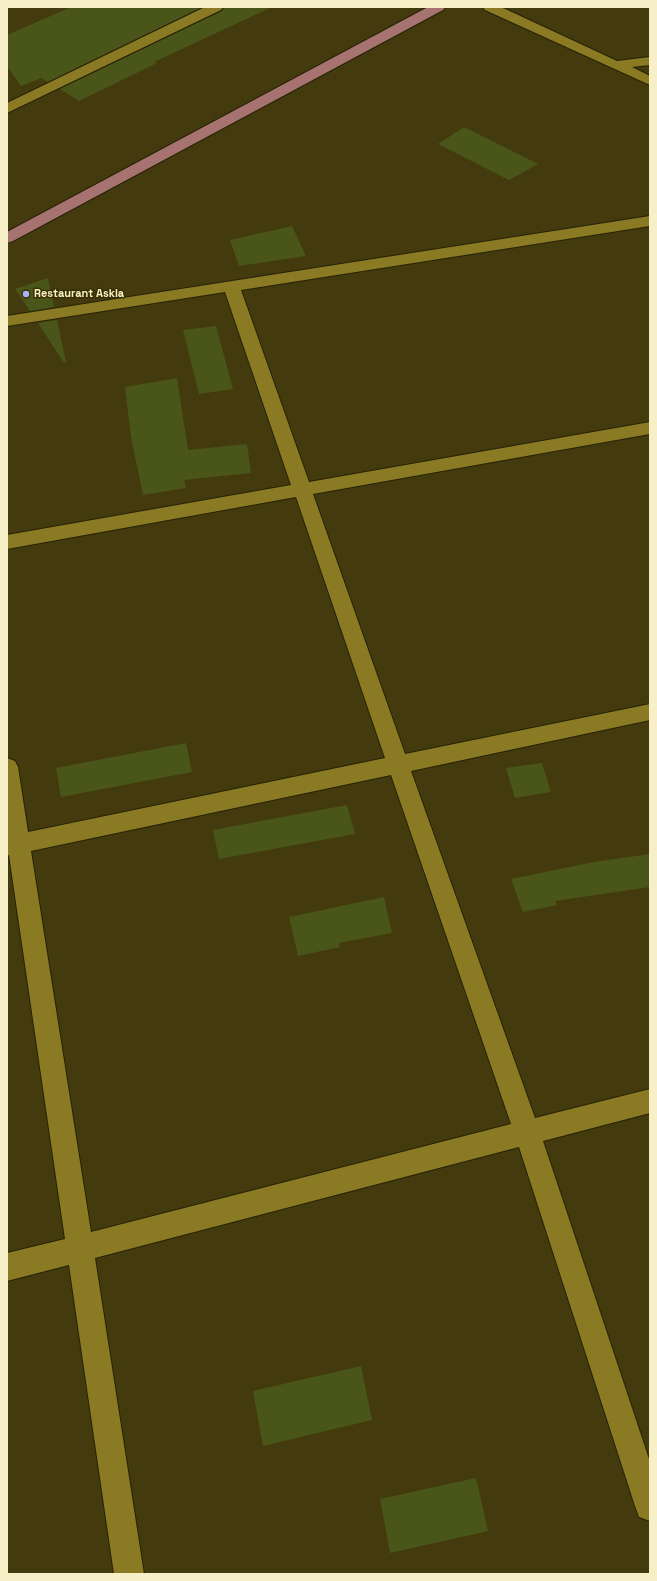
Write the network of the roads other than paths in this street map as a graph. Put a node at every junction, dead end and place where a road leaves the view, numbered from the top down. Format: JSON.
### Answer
{"nodes":[{"id":1,"x":216,"y":7,"type":"edge"},
{"id":2,"x":438,"y":7,"type":"edge"},
{"id":3,"x":490,"y":7,"type":"edge"},
{"id":4,"x":650,"y":60,"type":"edge"},
{"id":5,"x":615,"y":65,"type":"junction"},
{"id":6,"x":650,"y":81,"type":"edge"},
{"id":7,"x":7,"y":109,"type":"edge"},
{"id":8,"x":650,"y":221,"type":"edge"},
{"id":9,"x":7,"y":238,"type":"edge"},
{"id":10,"x":230,"y":286,"type":"junction"},
{"id":11,"x":7,"y":321,"type":"edge"},
{"id":12,"x":650,"y":428,"type":"edge"},
{"id":13,"x":302,"y":490,"type":"junction"},
{"id":14,"x":7,"y":542,"type":"edge"},
{"id":15,"x":650,"y":712,"type":"edge"},
{"id":16,"x":398,"y":765,"type":"junction"},
{"id":17,"x":7,"y":767,"type":"edge"},
{"id":18,"x":13,"y":845,"type":"edge"},
{"id":19,"x":650,"y":1101,"type":"edge"},
{"id":20,"x":526,"y":1133,"type":"junction"},
{"id":21,"x":80,"y":1249,"type":"junction"},
{"id":22,"x":7,"y":1268,"type":"edge"},
{"id":23,"x":650,"y":1506,"type":"edge"},
{"id":24,"x":128,"y":1574,"type":"edge"}],
"edges":[{"from":1,"to":7,"type":"street"},
{"from":2,"to":9,"type":"main road"},
{"from":3,"to":5,"type":"street"},
{"from":4,"to":5,"type":"street"},
{"from":5,"to":6,"type":"street"},
{"from":8,"to":10,"type":"street"},
{"from":10,"to":11,"type":"street"},
{"from":10,"to":13,"type":"street"},
{"from":12,"to":13,"type":"street"},
{"from":13,"to":14,"type":"street"},
{"from":13,"to":16,"type":"street"},
{"from":15,"to":16,"type":"street"},
{"from":16,"to":18,"type":"street"},
{"from":16,"to":20,"type":"street"},
{"from":17,"to":18,"type":"street"},
{"from":18,"to":21,"type":"street"},
{"from":19,"to":20,"type":"street"},
{"from":20,"to":21,"type":"street"},
{"from":20,"to":23,"type":"street"},
{"from":21,"to":22,"type":"street"},
{"from":21,"to":24,"type":"street"}]}
